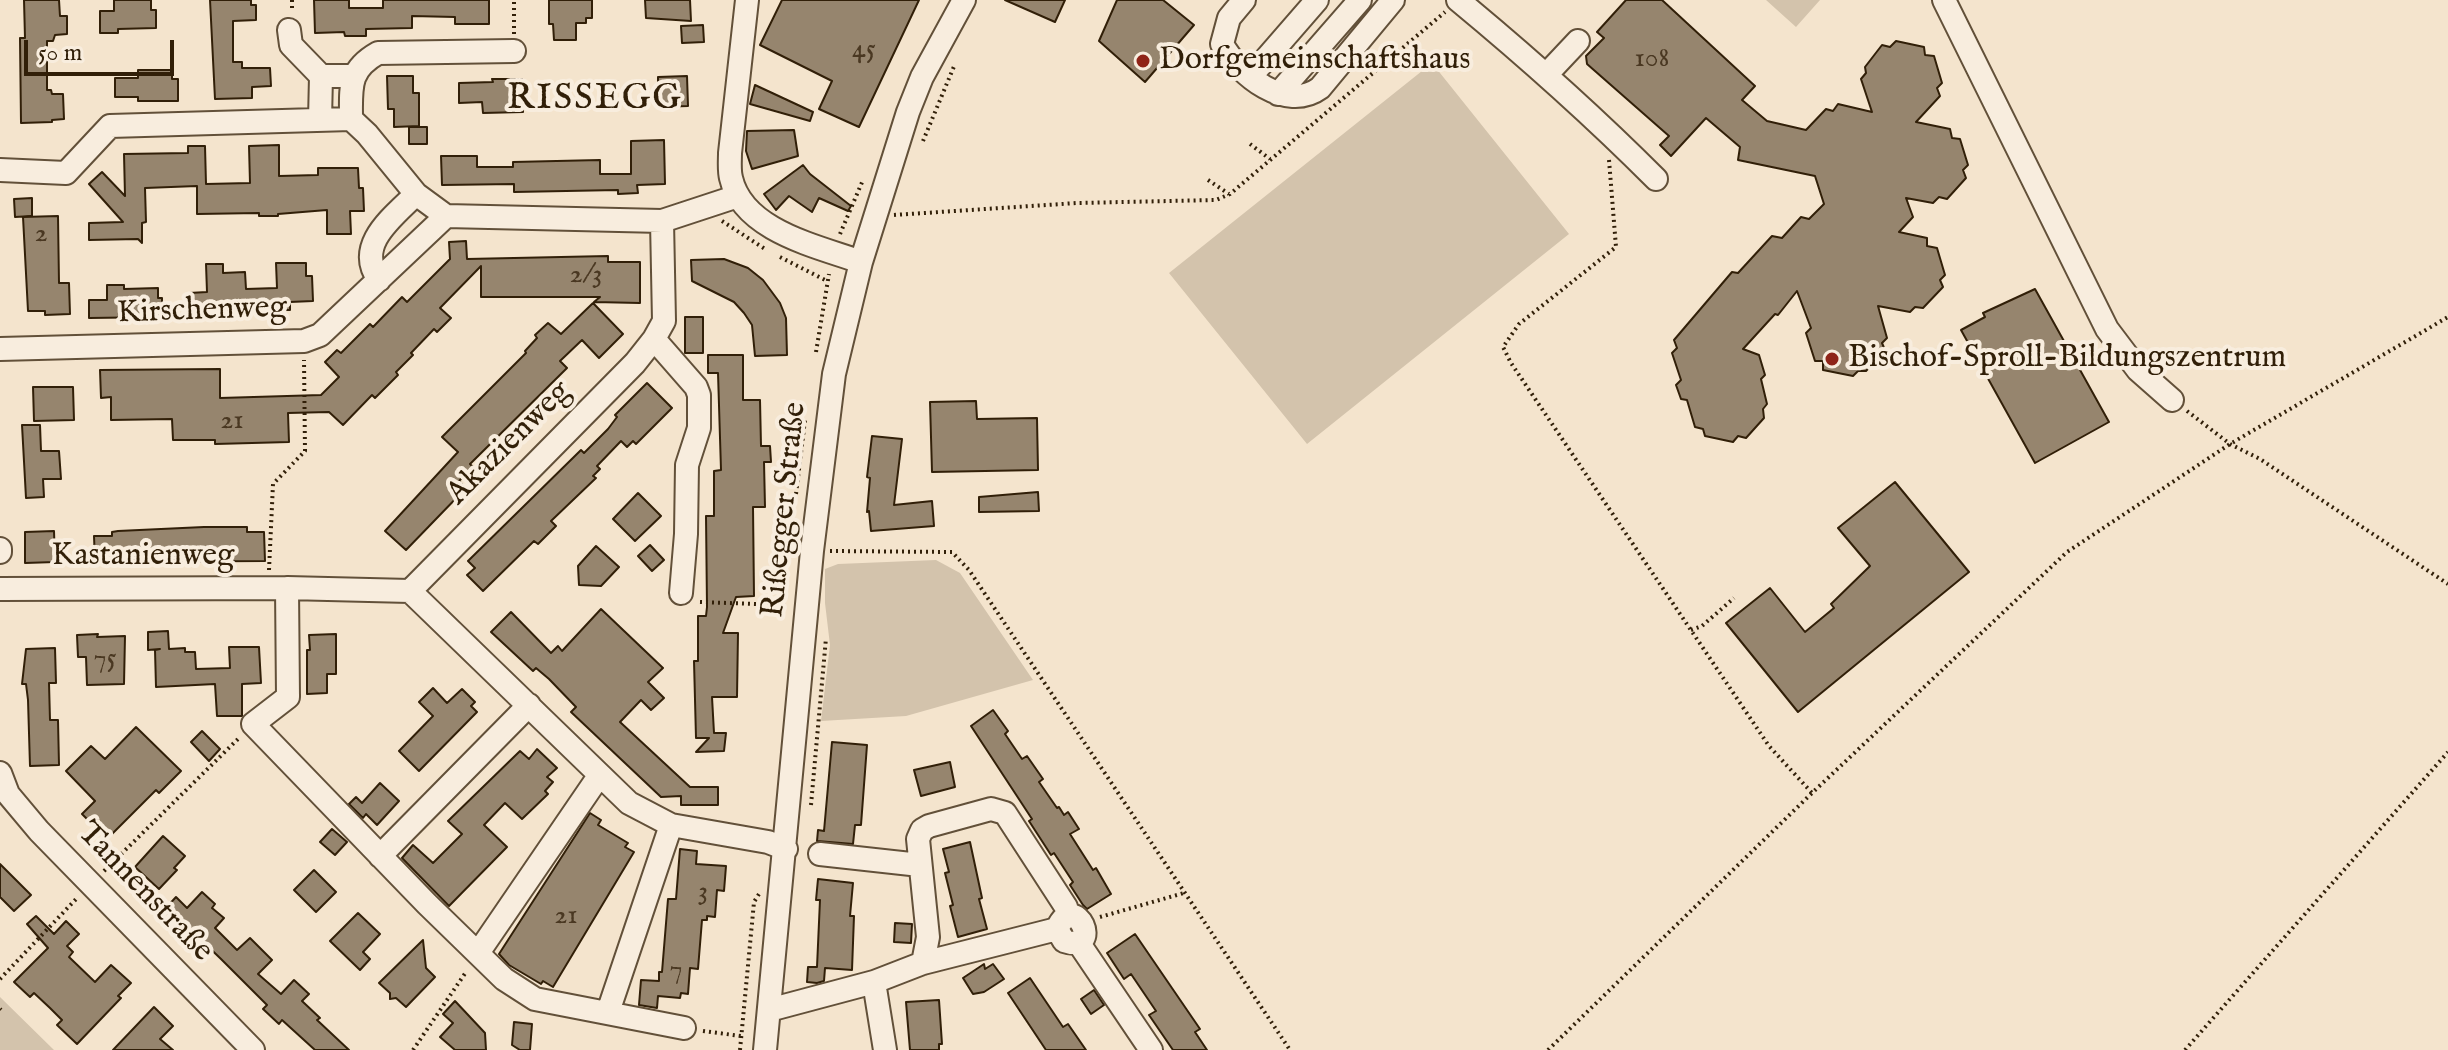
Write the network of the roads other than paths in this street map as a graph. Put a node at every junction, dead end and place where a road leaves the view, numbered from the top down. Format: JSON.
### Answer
{"nodes":[{"id":1,"x":747,"y":0,"type":"edge"},
{"id":2,"x":964,"y":0,"type":"edge"},
{"id":3,"x":1244,"y":0,"type":"edge"},
{"id":4,"x":1317,"y":0,"type":"edge"},
{"id":5,"x":1360,"y":0,"type":"edge"},
{"id":6,"x":1393,"y":0,"type":"edge"},
{"id":7,"x":1458,"y":0,"type":"edge"},
{"id":8,"x":1944,"y":0,"type":"edge"},
{"id":9,"x":289,"y":30,"type":"dead end"},
{"id":10,"x":1578,"y":41,"type":"dead end"},
{"id":11,"x":514,"y":51,"type":"road end"},
{"id":12,"x":1546,"y":75,"type":"junction"},
{"id":13,"x":321,"y":76,"type":"junction"},
{"id":14,"x":353,"y":76,"type":"junction"},
{"id":15,"x":1251,"y":76,"type":"junction"},
{"id":16,"x":1278,"y":94,"type":"junction"},
{"id":17,"x":351,"y":119,"type":"junction"},
{"id":18,"x":320,"y":120,"type":"junction"},
{"id":19,"x":0,"y":170,"type":"edge"},
{"id":20,"x":1656,"y":179,"type":"dead end"},
{"id":21,"x":416,"y":194,"type":"junction"},
{"id":22,"x":738,"y":196,"type":"junction"},
{"id":23,"x":446,"y":216,"type":"junction"},
{"id":24,"x":662,"y":221,"type":"junction"},
{"id":25,"x":861,"y":262,"type":"junction"},
{"id":26,"x":379,"y":280,"type":"junction"},
{"id":27,"x":654,"y":339,"type":"junction"},
{"id":28,"x":0,"y":349,"type":"edge"},
{"id":29,"x":2172,"y":400,"type":"road end"},
{"id":30,"x":278,"y":588,"type":"junction"},
{"id":31,"x":0,"y":589,"type":"edge"},
{"id":32,"x":410,"y":591,"type":"junction"},
{"id":33,"x":689,"y":597,"type":"road end"},
{"id":34,"x":529,"y":705,"type":"junction"},
{"id":35,"x":599,"y":776,"type":"junction"},
{"id":36,"x":3,"y":788,"type":"edge"},
{"id":37,"x":671,"y":825,"type":"junction"},
{"id":38,"x":786,"y":849,"type":"junction"},
{"id":39,"x":820,"y":854,"type":"dead end"},
{"id":40,"x":380,"y":856,"type":"junction"},
{"id":41,"x":920,"y":865,"type":"junction"},
{"id":42,"x":1071,"y":927,"type":"junction"},
{"id":43,"x":478,"y":953,"type":"junction"},
{"id":44,"x":923,"y":963,"type":"junction"},
{"id":45,"x":874,"y":982,"type":"junction"},
{"id":46,"x":769,"y":1010,"type":"junction"},
{"id":47,"x":608,"y":1012,"type":"junction"},
{"id":48,"x":684,"y":1028,"type":"road end"},
{"id":49,"x":253,"y":1050,"type":"edge"},
{"id":50,"x":765,"y":1050,"type":"edge"},
{"id":51,"x":885,"y":1050,"type":"edge"},
{"id":52,"x":1151,"y":1050,"type":"edge"}],
"edges":[{"from":1,"to":22,"type":"street"},
{"from":2,"to":25,"type":"street","name":"Rißegger Straße"},
{"from":3,"to":15,"type":"street"},
{"from":4,"to":15,"type":"street"},
{"from":5,"to":16,"type":"street"},
{"from":6,"to":16,"type":"street"},
{"from":7,"to":12,"type":"street"},
{"from":8,"to":29,"type":"street"},
{"from":9,"to":13,"type":"street"},
{"from":10,"to":12,"type":"street"},
{"from":11,"to":14,"type":"street"},
{"from":12,"to":20,"type":"street"},
{"from":13,"to":14,"type":"street"},
{"from":13,"to":18,"type":"street"},
{"from":14,"to":17,"type":"street"},
{"from":15,"to":16,"type":"street"},
{"from":17,"to":18,"type":"street"},
{"from":17,"to":21,"type":"street"},
{"from":18,"to":19,"type":"street"},
{"from":21,"to":23,"type":"street"},
{"from":21,"to":26,"type":"street"},
{"from":22,"to":24,"type":"street"},
{"from":22,"to":25,"type":"street"},
{"from":23,"to":24,"type":"street"},
{"from":23,"to":26,"type":"street","name":"Kirschenweg"},
{"from":24,"to":27,"type":"street","name":"Akazienweg"},
{"from":25,"to":38,"type":"street","name":"Rißegger Straße"},
{"from":26,"to":28,"type":"street","name":"Kirschenweg"},
{"from":27,"to":32,"type":"street","name":"Akazienweg"},
{"from":27,"to":33,"type":"street"},
{"from":30,"to":31,"type":"street","name":"Kastanienweg"},
{"from":30,"to":32,"type":"street","name":"Kastanienweg"},
{"from":30,"to":40,"type":"street"},
{"from":32,"to":34,"type":"street"},
{"from":34,"to":35,"type":"street"},
{"from":34,"to":40,"type":"street"},
{"from":35,"to":37,"type":"street"},
{"from":35,"to":43,"type":"street"},
{"from":36,"to":49,"type":"street","name":"Tannenstraße"},
{"from":37,"to":38,"type":"street"},
{"from":37,"to":47,"type":"street"},
{"from":38,"to":46,"type":"street","name":"Rißegger Straße"},
{"from":39,"to":41,"type":"street"},
{"from":40,"to":43,"type":"street"},
{"from":41,"to":42,"type":"street"},
{"from":41,"to":44,"type":"street"},
{"from":42,"to":44,"type":"street"},
{"from":42,"to":52,"type":"street"},
{"from":43,"to":47,"type":"street"},
{"from":44,"to":45,"type":"street"},
{"from":45,"to":46,"type":"street"},
{"from":45,"to":51,"type":"street"},
{"from":46,"to":50,"type":"street","name":"Rißegger Straße"},
{"from":47,"to":48,"type":"street"}]}
